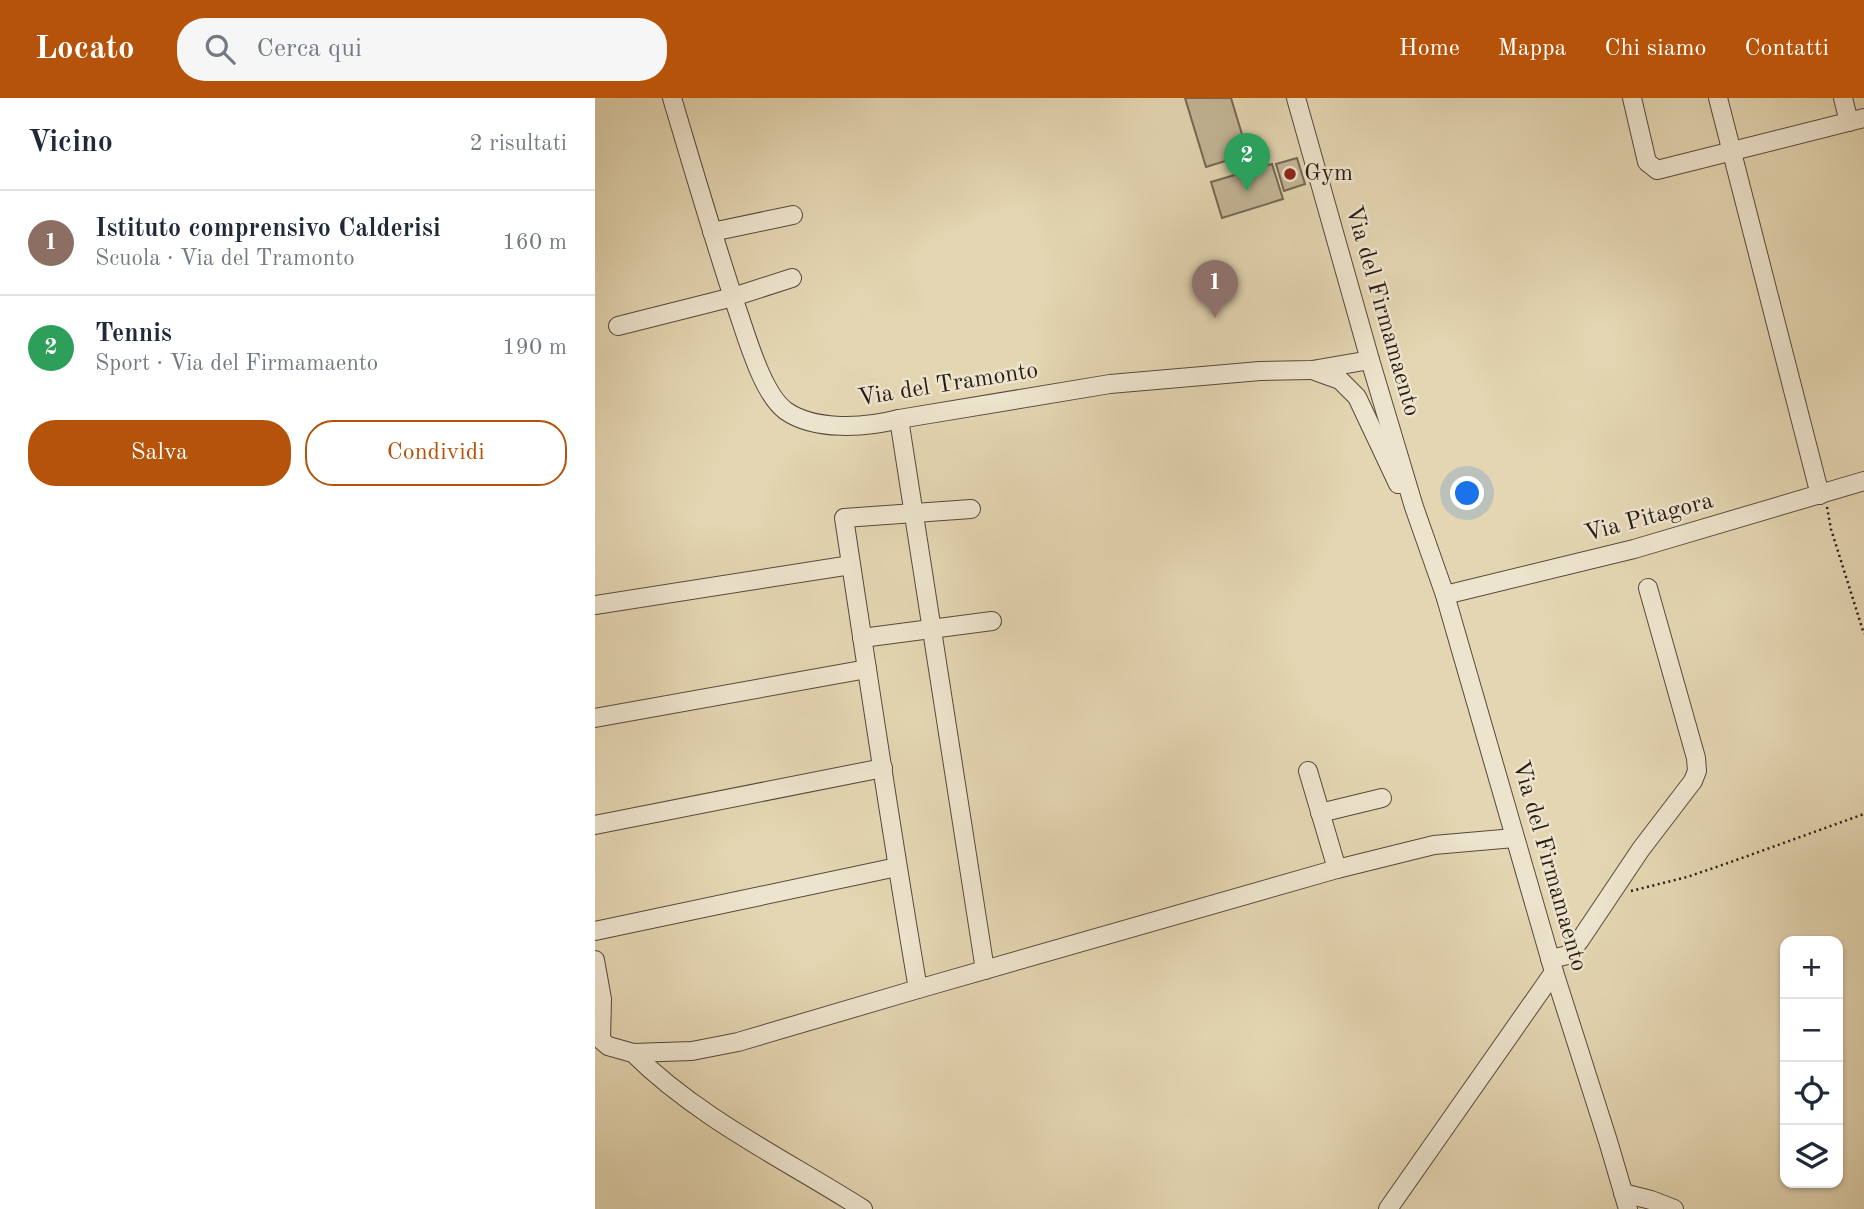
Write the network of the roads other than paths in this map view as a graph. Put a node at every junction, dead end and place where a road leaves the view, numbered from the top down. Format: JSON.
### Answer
{"nodes":[{"id":1,"x":672,"y":98,"type":"edge"},
{"id":2,"x":1296,"y":98,"type":"edge"},
{"id":3,"x":1632,"y":98,"type":"edge"},
{"id":4,"x":1718,"y":98,"type":"edge"},
{"id":5,"x":1843,"y":98,"type":"edge"},
{"id":6,"x":1856,"y":120,"type":"edge"},
{"id":7,"x":1731,"y":152,"type":"junction"},
{"id":8,"x":793,"y":215,"type":"dead end"},
{"id":9,"x":712,"y":232,"type":"junction"},
{"id":10,"x":792,"y":278,"type":"dead end"},
{"id":11,"x":733,"y":297,"type":"junction"},
{"id":12,"x":618,"y":327,"type":"dead end"},
{"id":13,"x":1370,"y":360,"type":"junction"},
{"id":14,"x":1312,"y":370,"type":"junction"},
{"id":15,"x":899,"y":419,"type":"junction"},
{"id":16,"x":1864,"y":481,"type":"edge"},
{"id":17,"x":1822,"y":494,"type":"junction"},
{"id":18,"x":971,"y":509,"type":"dead end"},
{"id":19,"x":914,"y":512,"type":"junction"},
{"id":20,"x":1425,"y":536,"type":"junction"},
{"id":21,"x":851,"y":565,"type":"junction"},
{"id":22,"x":1648,"y":588,"type":"dead end"},
{"id":23,"x":1445,"y":595,"type":"junction"},
{"id":24,"x":595,"y":605,"type":"edge"},
{"id":25,"x":992,"y":621,"type":"dead end"},
{"id":26,"x":932,"y":628,"type":"junction"},
{"id":27,"x":862,"y":638,"type":"junction"},
{"id":28,"x":867,"y":669,"type":"junction"},
{"id":29,"x":595,"y":718,"type":"edge"},
{"id":30,"x":883,"y":768,"type":"junction"},
{"id":31,"x":1308,"y":771,"type":"dead end"},
{"id":32,"x":1382,"y":798,"type":"dead end"},
{"id":33,"x":1321,"y":813,"type":"junction"},
{"id":34,"x":595,"y":825,"type":"edge"},
{"id":35,"x":1514,"y":838,"type":"junction"},
{"id":36,"x":897,"y":867,"type":"junction"},
{"id":37,"x":1337,"y":869,"type":"junction"},
{"id":38,"x":595,"y":931,"type":"edge"},
{"id":39,"x":595,"y":960,"type":"edge"},
{"id":40,"x":1552,"y":966,"type":"junction"},
{"id":41,"x":985,"y":970,"type":"junction"},
{"id":42,"x":918,"y":989,"type":"junction"},
{"id":43,"x":598,"y":1042,"type":"edge"},
{"id":44,"x":633,"y":1053,"type":"junction"},
{"id":45,"x":1625,"y":1201,"type":"edge"},
{"id":46,"x":863,"y":1209,"type":"edge"},
{"id":47,"x":1388,"y":1209,"type":"edge"},
{"id":48,"x":1674,"y":1209,"type":"edge"}],
"edges":[{"from":1,"to":9,"type":"street","name":"Via del Tramonto"},
{"from":2,"to":13,"type":"street","name":"Via del Firmamaento"},
{"from":3,"to":7,"type":"street"},
{"from":4,"to":7,"type":"street"},
{"from":5,"to":6,"type":"street"},
{"from":6,"to":7,"type":"street"},
{"from":7,"to":17,"type":"street"},
{"from":8,"to":9,"type":"street"},
{"from":9,"to":11,"type":"street","name":"Via del Tramonto"},
{"from":10,"to":11,"type":"street"},
{"from":11,"to":12,"type":"street"},
{"from":11,"to":15,"type":"street","name":"Via del Tramonto"},
{"from":13,"to":14,"type":"street","name":"Via del Tramonto"},
{"from":13,"to":20,"type":"street","name":"Via del Firmamaento"},
{"from":14,"to":15,"type":"street","name":"Via del Tramonto"},
{"from":14,"to":20,"type":"street","name":"Via del Firmamaento"},
{"from":15,"to":19,"type":"street"},
{"from":16,"to":17,"type":"street","name":"Via Pitagora"},
{"from":17,"to":23,"type":"street","name":"Via Pitagora"},
{"from":18,"to":19,"type":"street"},
{"from":19,"to":21,"type":"street"},
{"from":19,"to":26,"type":"street"},
{"from":20,"to":23,"type":"street","name":"Via del Firmamaento"},
{"from":21,"to":24,"type":"street"},
{"from":21,"to":27,"type":"street"},
{"from":22,"to":40,"type":"street"},
{"from":23,"to":35,"type":"street","name":"Via del Firmamaento"},
{"from":25,"to":26,"type":"street"},
{"from":26,"to":27,"type":"street"},
{"from":26,"to":41,"type":"street"},
{"from":27,"to":28,"type":"street"},
{"from":28,"to":29,"type":"street"},
{"from":28,"to":30,"type":"street"},
{"from":30,"to":34,"type":"street"},
{"from":30,"to":36,"type":"street"},
{"from":31,"to":33,"type":"street"},
{"from":32,"to":33,"type":"street"},
{"from":33,"to":37,"type":"street"},
{"from":35,"to":37,"type":"street"},
{"from":35,"to":40,"type":"street","name":"Via del Firmamaento"},
{"from":36,"to":38,"type":"street"},
{"from":36,"to":42,"type":"street"},
{"from":37,"to":41,"type":"street"},
{"from":39,"to":43,"type":"street"},
{"from":40,"to":45,"type":"street","name":"Via del Firmamaento"},
{"from":40,"to":47,"type":"street"},
{"from":41,"to":42,"type":"street"},
{"from":42,"to":44,"type":"street"},
{"from":43,"to":44,"type":"street"},
{"from":44,"to":46,"type":"street"},
{"from":45,"to":48,"type":"street"}]}
